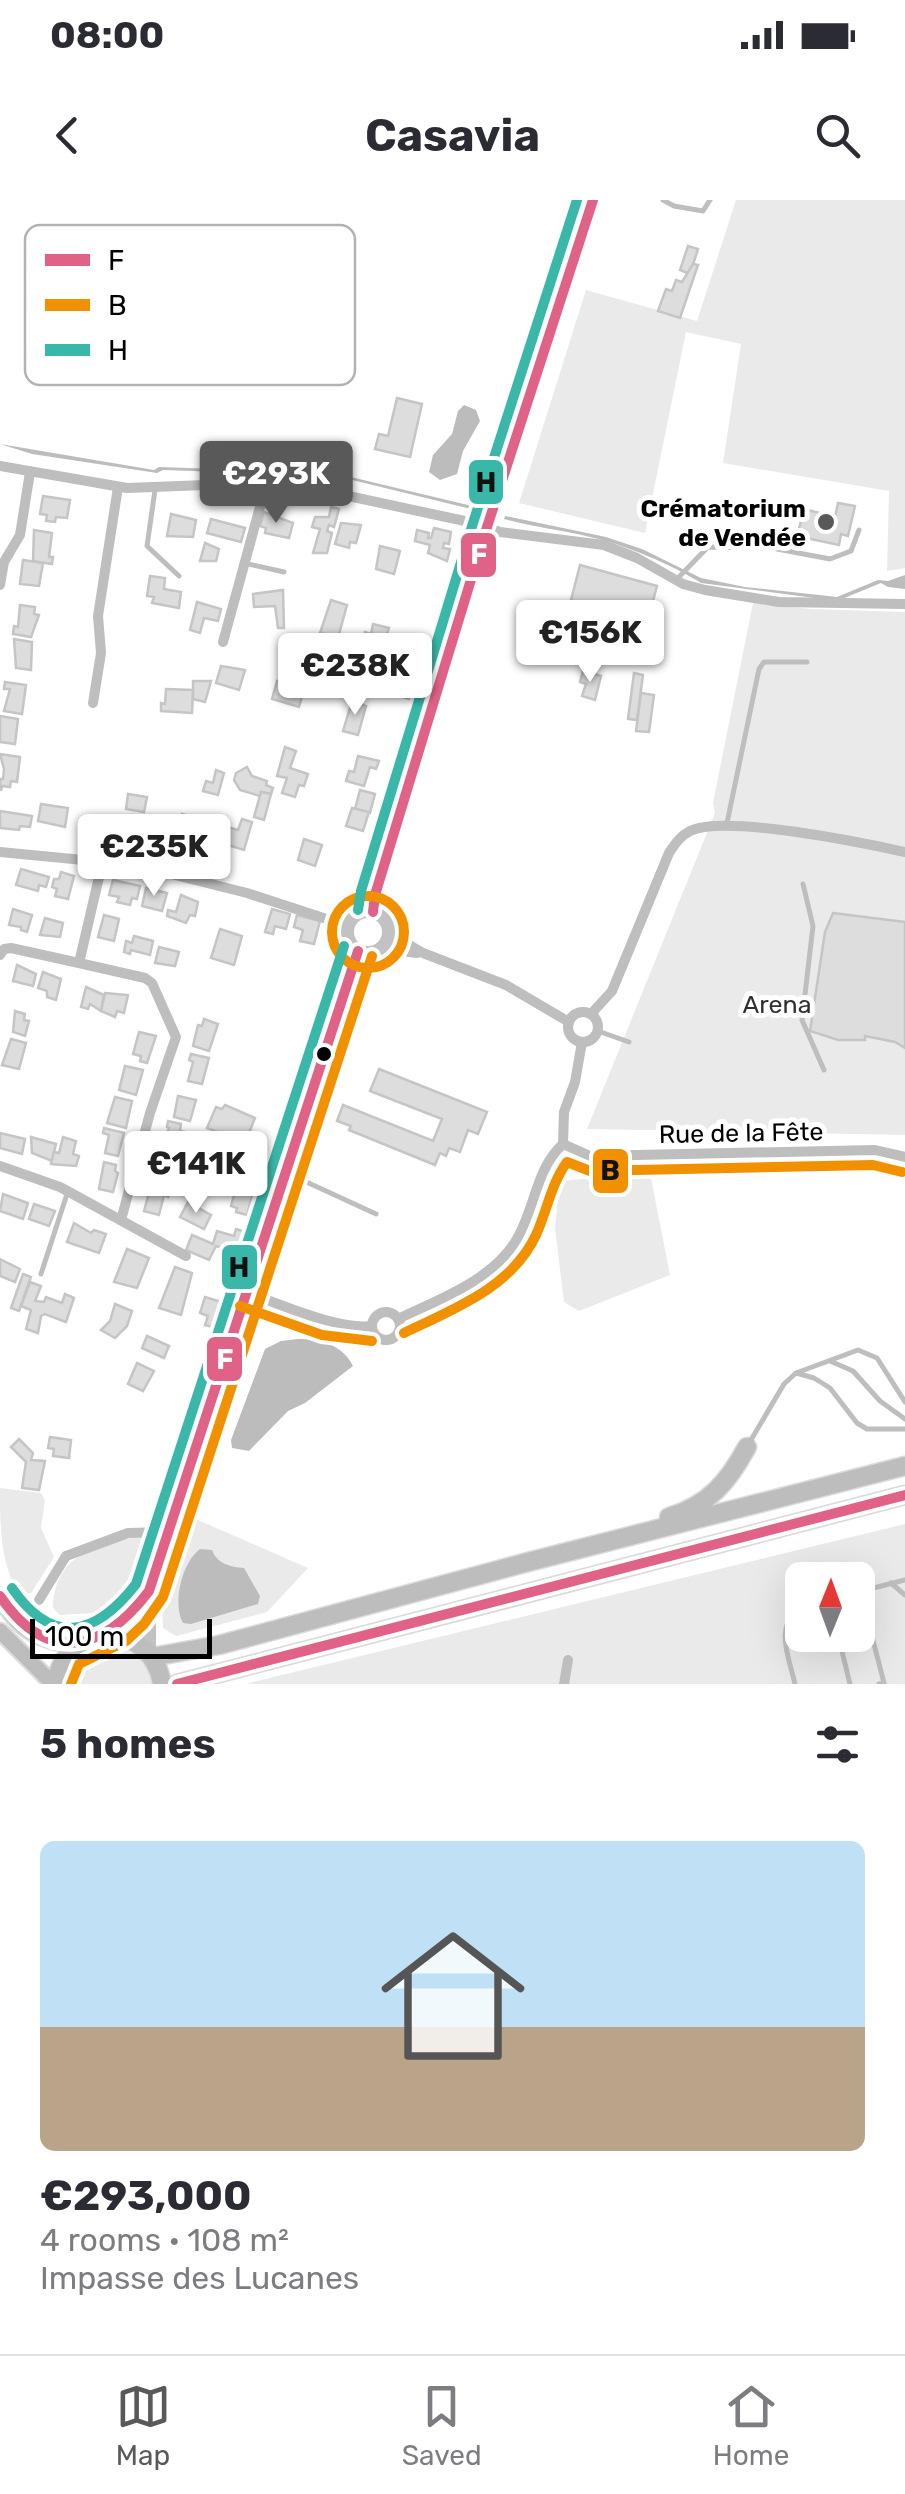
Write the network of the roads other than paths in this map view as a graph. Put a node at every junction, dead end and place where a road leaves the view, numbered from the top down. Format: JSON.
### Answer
{"nodes":[{"id":1,"x":594,"y":200,"type":"edge"},
{"id":2,"x":663,"y":200,"type":"edge"},
{"id":3,"x":710,"y":200,"type":"edge"},
{"id":4,"x":0,"y":466,"type":"edge"},
{"id":5,"x":30,"y":472,"type":"junction"},
{"id":6,"x":266,"y":484,"type":"junction"},
{"id":7,"x":118,"y":487,"type":"junction"},
{"id":8,"x":156,"y":487,"type":"junction"},
{"id":9,"x":487,"y":528,"type":"junction"},
{"id":10,"x":860,"y":530,"type":"dead end"},
{"id":11,"x":244,"y":563,"type":"junction"},
{"id":12,"x":284,"y":572,"type":"dead end"},
{"id":13,"x":179,"y":576,"type":"dead end"},
{"id":14,"x":678,"y":578,"type":"junction"},
{"id":15,"x":0,"y":585,"type":"edge"},
{"id":16,"x":905,"y":604,"type":"edge"},
{"id":17,"x":223,"y":642,"type":"dead end"},
{"id":18,"x":808,"y":662,"type":"dead end"},
{"id":19,"x":93,"y":702,"type":"dead end"},
{"id":20,"x":727,"y":826,"type":"junction"},
{"id":21,"x":0,"y":852,"type":"edge"},
{"id":22,"x":905,"y":852,"type":"edge"},
{"id":23,"x":102,"y":860,"type":"junction"},
{"id":24,"x":803,"y":884,"type":"dead end"},
{"id":25,"x":373,"y":912,"type":"junction"},
{"id":26,"x":348,"y":926,"type":"junction"},
{"id":27,"x":389,"y":933,"type":"junction"},
{"id":28,"x":381,"y":948,"type":"junction"},
{"id":29,"x":358,"y":951,"type":"junction"},
{"id":30,"x":423,"y":953,"type":"junction"},
{"id":31,"x":0,"y":954,"type":"edge"},
{"id":32,"x":79,"y":963,"type":"junction"},
{"id":33,"x":590,"y":1014,"type":"junction"},
{"id":34,"x":569,"y":1022,"type":"junction"},
{"id":35,"x":598,"y":1031,"type":"junction"},
{"id":36,"x":582,"y":1042,"type":"junction"},
{"id":37,"x":629,"y":1042,"type":"dead end"},
{"id":38,"x":824,"y":1070,"type":"dead end"},
{"id":39,"x":563,"y":1144,"type":"junction"},
{"id":40,"x":905,"y":1157,"type":"edge"},
{"id":41,"x":0,"y":1166,"type":"edge"},
{"id":42,"x":284,"y":1172,"type":"junction"},
{"id":43,"x":68,"y":1191,"type":"junction"},
{"id":44,"x":376,"y":1214,"type":"dead end"},
{"id":45,"x":121,"y":1220,"type":"junction"},
{"id":46,"x":186,"y":1256,"type":"dead end"},
{"id":47,"x":40,"y":1274,"type":"dead end"},
{"id":48,"x":246,"y":1292,"type":"junction"},
{"id":49,"x":398,"y":1319,"type":"junction"},
{"id":50,"x":372,"y":1326,"type":"junction"},
{"id":51,"x":826,"y":1360,"type":"junction"},
{"id":52,"x":796,"y":1373,"type":"junction"},
{"id":53,"x":905,"y":1402,"type":"edge"},
{"id":54,"x":905,"y":1419,"type":"edge"},
{"id":55,"x":905,"y":1429,"type":"edge"},
{"id":56,"x":747,"y":1446,"type":"joint"},
{"id":57,"x":905,"y":1466,"type":"edge"},
{"id":58,"x":905,"y":1495,"type":"edge"},
{"id":59,"x":169,"y":1532,"type":"junction"},
{"id":60,"x":528,"y":1562,"type":"junction"},
{"id":61,"x":905,"y":1580,"type":"edge"},
{"id":62,"x":892,"y":1584,"type":"junction"},
{"id":63,"x":875,"y":1588,"type":"edge"},
{"id":64,"x":149,"y":1592,"type":"junction"},
{"id":65,"x":905,"y":1595,"type":"edge"},
{"id":66,"x":0,"y":1596,"type":"edge"},
{"id":67,"x":39,"y":1600,"type":"dead end"},
{"id":68,"x":0,"y":1631,"type":"edge"},
{"id":69,"x":107,"y":1635,"type":"junction"},
{"id":70,"x":78,"y":1646,"type":"junction"},
{"id":71,"x":875,"y":1651,"type":"edge"},
{"id":72,"x":789,"y":1652,"type":"edge"},
{"id":73,"x":842,"y":1652,"type":"edge"},
{"id":74,"x":151,"y":1655,"type":"junction"},
{"id":75,"x":568,"y":1660,"type":"dead end"},
{"id":76,"x":254,"y":1665,"type":"junction"},
{"id":77,"x":54,"y":1684,"type":"edge"},
{"id":78,"x":162,"y":1684,"type":"edge"},
{"id":79,"x":177,"y":1684,"type":"edge"},
{"id":80,"x":213,"y":1684,"type":"edge"},
{"id":81,"x":564,"y":1684,"type":"edge"},
{"id":82,"x":796,"y":1684,"type":"edge"},
{"id":83,"x":850,"y":1684,"type":"edge"},
{"id":84,"x":883,"y":1684,"type":"edge"}],
"edges":[{"from":1,"to":9,"type":"main road"},
{"from":2,"to":3,"type":"lane"},
{"from":4,"to":5,"type":"street"},
{"from":5,"to":7,"type":"street"},
{"from":5,"to":15,"type":"street"},
{"from":6,"to":8,"type":"street"},
{"from":6,"to":9,"type":"street"},
{"from":6,"to":11,"type":"street"},
{"from":7,"to":8,"type":"street"},
{"from":7,"to":19,"type":"street"},
{"from":8,"to":13,"type":"lane"},
{"from":9,"to":14,"type":"street"},
{"from":9,"to":25,"type":"main road"},
{"from":10,"to":14,"type":"lane"},
{"from":11,"to":12,"type":"lane"},
{"from":11,"to":17,"type":"street"},
{"from":14,"to":16,"type":"street"},
{"from":18,"to":20,"type":"lane"},
{"from":20,"to":22,"type":"street"},
{"from":20,"to":33,"type":"street"},
{"from":21,"to":23,"type":"street"},
{"from":23,"to":26,"type":"street"},
{"from":23,"to":32,"type":"street"},
{"from":24,"to":38,"type":"lane"},
{"from":25,"to":26,"type":"main road"},
{"from":25,"to":27,"type":"main road"},
{"from":26,"to":29,"type":"main road"},
{"from":27,"to":28,"type":"main road"},
{"from":27,"to":30,"type":"street"},
{"from":28,"to":29,"type":"main road"},
{"from":28,"to":30,"type":"street"},
{"from":29,"to":42,"type":"main road"},
{"from":30,"to":34,"type":"street"},
{"from":31,"to":32,"type":"street"},
{"from":32,"to":45,"type":"street"},
{"from":33,"to":34,"type":"street"},
{"from":33,"to":35,"type":"street"},
{"from":34,"to":36,"type":"street"},
{"from":35,"to":36,"type":"street"},
{"from":35,"to":37,"type":"lane"},
{"from":36,"to":39,"type":"street"},
{"from":39,"to":40,"type":"street","name":"Rue de la Fête"},
{"from":39,"to":49,"type":"street"},
{"from":41,"to":43,"type":"street"},
{"from":42,"to":44,"type":"lane"},
{"from":42,"to":48,"type":"main road"},
{"from":43,"to":45,"type":"street"},
{"from":43,"to":47,"type":"lane"},
{"from":45,"to":46,"type":"street"},
{"from":48,"to":50,"type":"street"},
{"from":48,"to":59,"type":"main road"},
{"from":49,"to":50,"type":"street"},
{"from":49,"to":50,"type":"street"},
{"from":51,"to":52,"type":"lane"},
{"from":51,"to":53,"type":"lane"},
{"from":51,"to":54,"type":"lane"},
{"from":52,"to":55,"type":"lane"},
{"from":52,"to":56,"type":"lane"},
{"from":56,"to":60,"type":"highway"},
{"from":57,"to":60,"type":"highway"},
{"from":58,"to":76,"type":"highway"},
{"from":59,"to":64,"type":"main road"},
{"from":59,"to":67,"type":"street"},
{"from":60,"to":74,"type":"highway"},
{"from":61,"to":62,"type":"lane"},
{"from":62,"to":63,"type":"lane"},
{"from":62,"to":65,"type":"lane"},
{"from":64,"to":69,"type":"main road"},
{"from":64,"to":74,"type":"main road"},
{"from":66,"to":70,"type":"main road"},
{"from":68,"to":77,"type":"main road"},
{"from":69,"to":70,"type":"highway"},
{"from":69,"to":74,"type":"highway"},
{"from":70,"to":77,"type":"highway"},
{"from":71,"to":84,"type":"lane"},
{"from":72,"to":82,"type":"lane"},
{"from":73,"to":83,"type":"lane"},
{"from":74,"to":78,"type":"highway"},
{"from":75,"to":81,"type":"street"},
{"from":76,"to":79,"type":"highway"},
{"from":76,"to":80,"type":"highway"}]}
